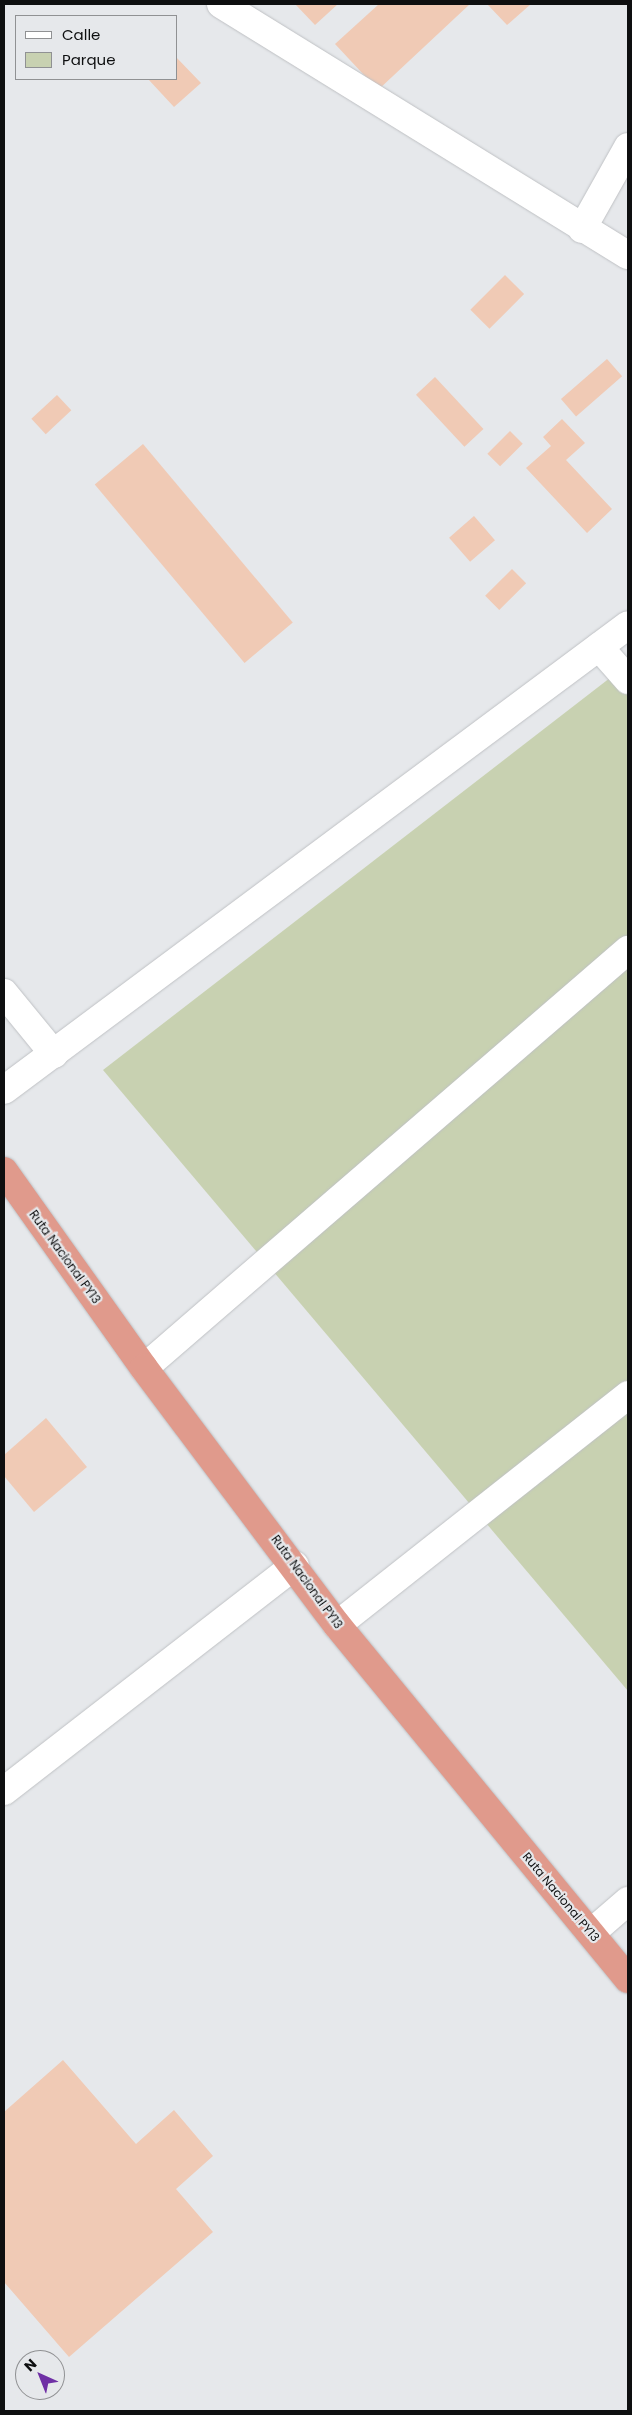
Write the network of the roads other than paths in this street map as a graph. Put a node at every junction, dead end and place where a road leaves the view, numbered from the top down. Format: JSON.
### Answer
{"nodes":[{"id":1,"x":226,"y":5,"type":"edge"},
{"id":2,"x":628,"y":147,"type":"edge"},
{"id":3,"x":582,"y":229,"type":"junction"},
{"id":4,"x":628,"y":255,"type":"edge"},
{"id":5,"x":628,"y":625,"type":"edge"},
{"id":6,"x":599,"y":647,"type":"junction"},
{"id":7,"x":628,"y":680,"type":"edge"},
{"id":8,"x":628,"y":950,"type":"edge"},
{"id":9,"x":4,"y":993,"type":"edge"},
{"id":10,"x":54,"y":1054,"type":"junction"},
{"id":11,"x":4,"y":1090,"type":"edge"},
{"id":12,"x":4,"y":1171,"type":"edge"},
{"id":13,"x":144,"y":1368,"type":"junction"},
{"id":14,"x":628,"y":1395,"type":"edge"},
{"id":15,"x":295,"y":1564,"type":"junction"},
{"id":16,"x":337,"y":1625,"type":"junction"},
{"id":17,"x":4,"y":1791,"type":"edge"},
{"id":18,"x":628,"y":1901,"type":"edge"},
{"id":19,"x":591,"y":1933,"type":"junction"},
{"id":20,"x":628,"y":1979,"type":"edge"}],
"edges":[{"from":1,"to":3,"type":"street"},
{"from":2,"to":3,"type":"street"},
{"from":3,"to":4,"type":"street"},
{"from":5,"to":6,"type":"street"},
{"from":6,"to":7,"type":"street"},
{"from":6,"to":10,"type":"street"},
{"from":8,"to":13,"type":"street"},
{"from":9,"to":10,"type":"street"},
{"from":10,"to":11,"type":"street"},
{"from":12,"to":13,"type":"highway","name":"Ruta Nacional PY13"},
{"from":13,"to":15,"type":"highway","name":"Ruta Nacional PY13"},
{"from":14,"to":16,"type":"street"},
{"from":15,"to":16,"type":"highway","name":"Ruta Nacional PY13"},
{"from":15,"to":17,"type":"street"},
{"from":16,"to":19,"type":"highway","name":"Ruta Nacional PY13"},
{"from":18,"to":19,"type":"street"},
{"from":19,"to":20,"type":"highway","name":"Ruta Nacional PY13"}]}
